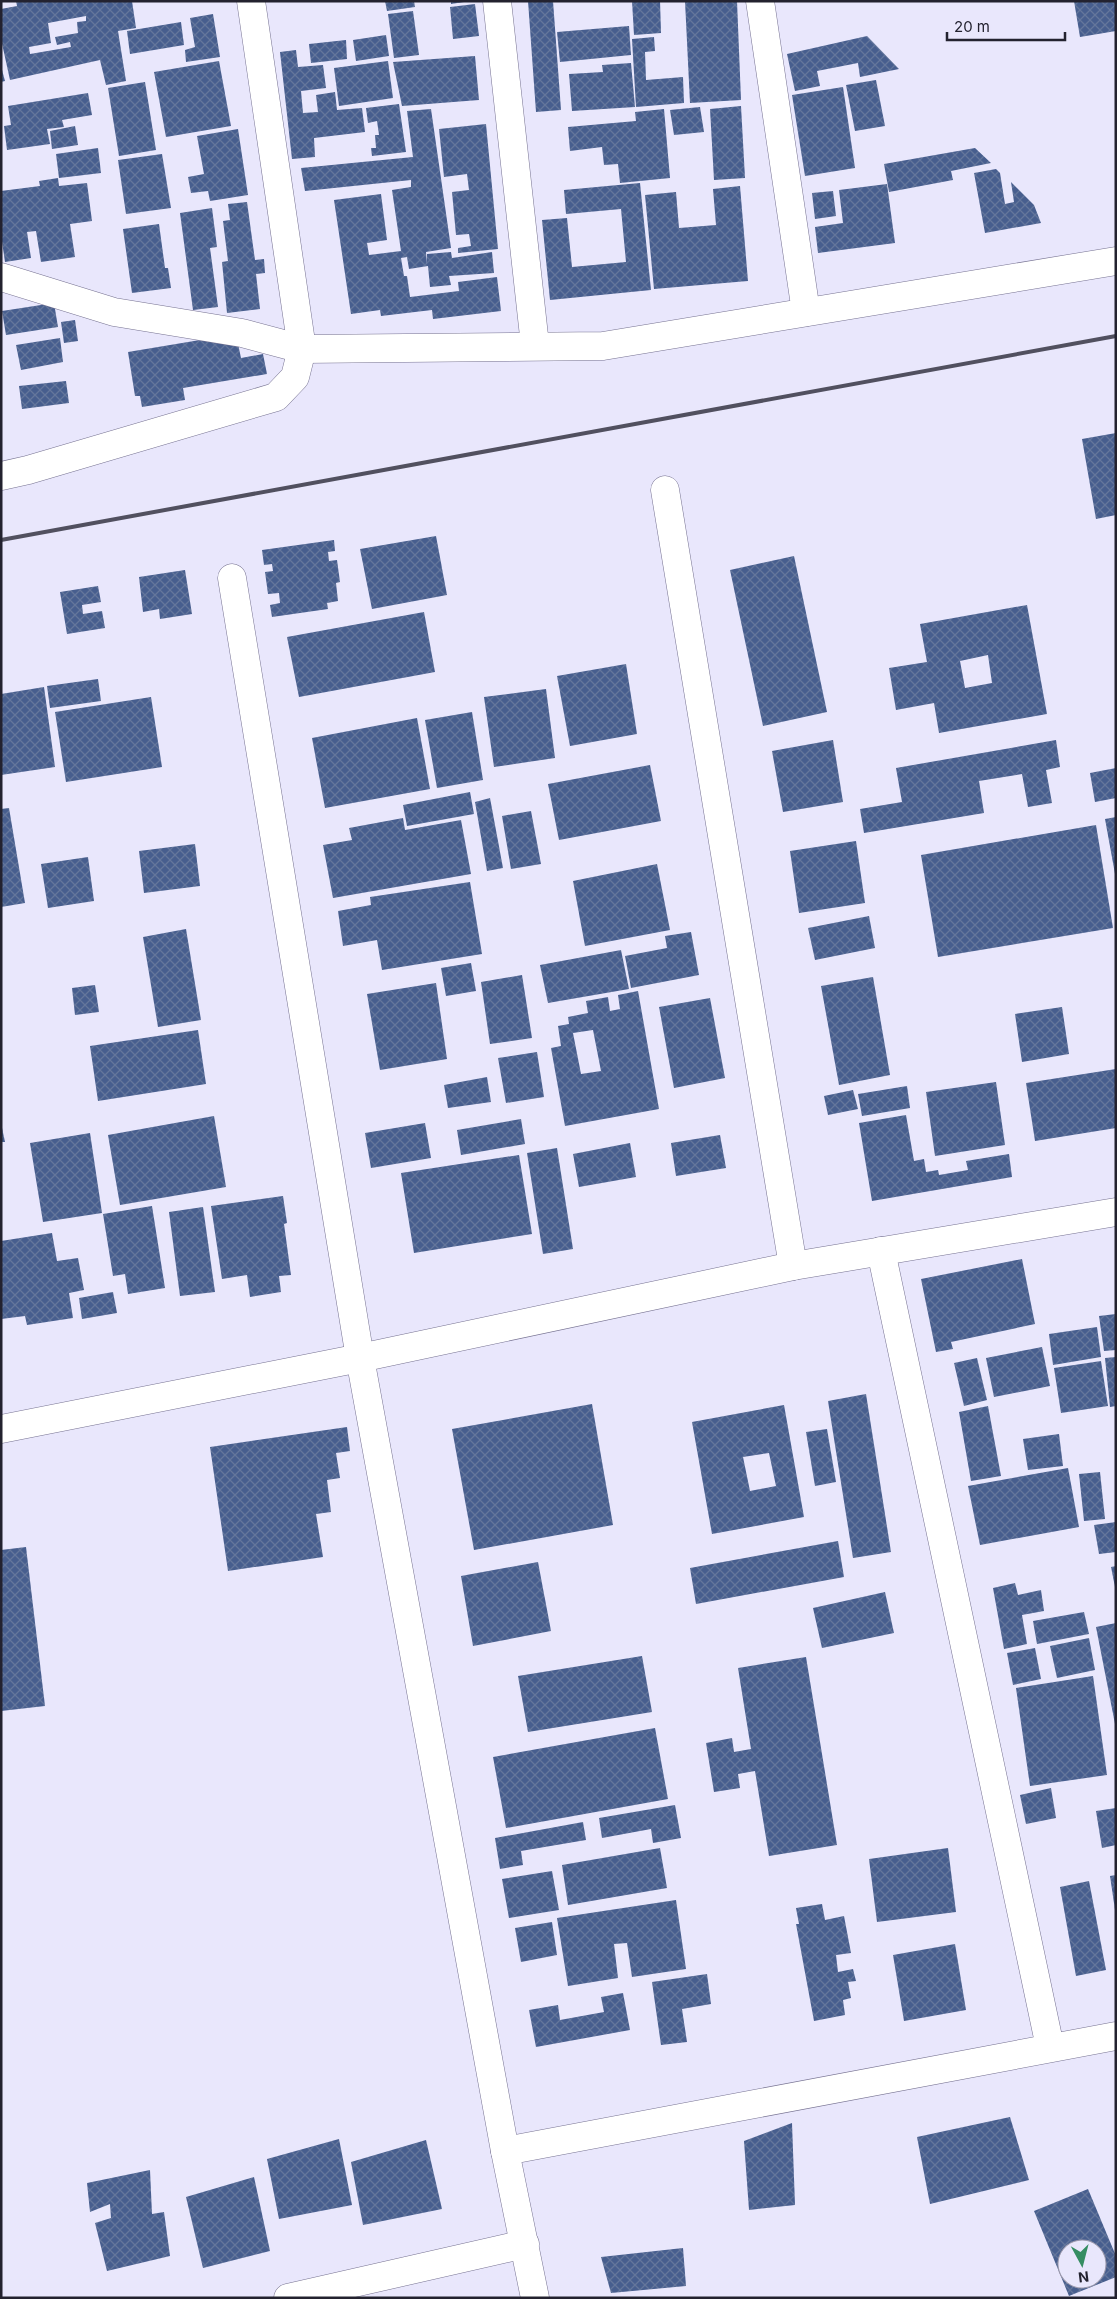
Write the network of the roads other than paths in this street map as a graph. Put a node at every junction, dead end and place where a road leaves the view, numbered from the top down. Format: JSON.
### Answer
{"nodes":[{"id":1,"x":250,"y":1,"type":"edge"},
{"id":2,"x":497,"y":1,"type":"edge"},
{"id":3,"x":760,"y":1,"type":"edge"},
{"id":4,"x":1116,"y":260,"type":"edge"},
{"id":5,"x":1,"y":277,"type":"edge"},
{"id":6,"x":806,"y":312,"type":"junction"},
{"id":7,"x":535,"y":345,"type":"junction"},
{"id":8,"x":302,"y":350,"type":"junction"},
{"id":9,"x":1,"y":476,"type":"edge"},
{"id":10,"x":665,"y":490,"type":"dead end"},
{"id":11,"x":232,"y":578,"type":"dead end"},
{"id":12,"x":1116,"y":1212,"type":"edge"},
{"id":13,"x":882,"y":1251,"type":"junction"},
{"id":14,"x":793,"y":1266,"type":"junction"},
{"id":15,"x":360,"y":1358,"type":"junction"},
{"id":16,"x":1,"y":1429,"type":"edge"},
{"id":17,"x":1116,"y":2036,"type":"edge"},
{"id":18,"x":1050,"y":2047,"type":"junction"},
{"id":19,"x":505,"y":2151,"type":"junction"},
{"id":20,"x":525,"y":2244,"type":"junction"},
{"id":21,"x":288,"y":2298,"type":"edge"},
{"id":22,"x":536,"y":2298,"type":"edge"}],
"edges":[{"from":1,"to":8,"type":"street"},
{"from":2,"to":7,"type":"street"},
{"from":3,"to":6,"type":"street"},
{"from":4,"to":6,"type":"street"},
{"from":5,"to":8,"type":"street"},
{"from":6,"to":7,"type":"street"},
{"from":7,"to":8,"type":"street"},
{"from":8,"to":9,"type":"street"},
{"from":10,"to":14,"type":"street"},
{"from":11,"to":15,"type":"street"},
{"from":12,"to":13,"type":"street"},
{"from":13,"to":14,"type":"street"},
{"from":13,"to":18,"type":"street"},
{"from":14,"to":15,"type":"street"},
{"from":15,"to":16,"type":"street"},
{"from":15,"to":19,"type":"street"},
{"from":17,"to":18,"type":"street"},
{"from":18,"to":19,"type":"street"},
{"from":19,"to":20,"type":"street"},
{"from":20,"to":21,"type":"street"},
{"from":20,"to":22,"type":"street"}]}
